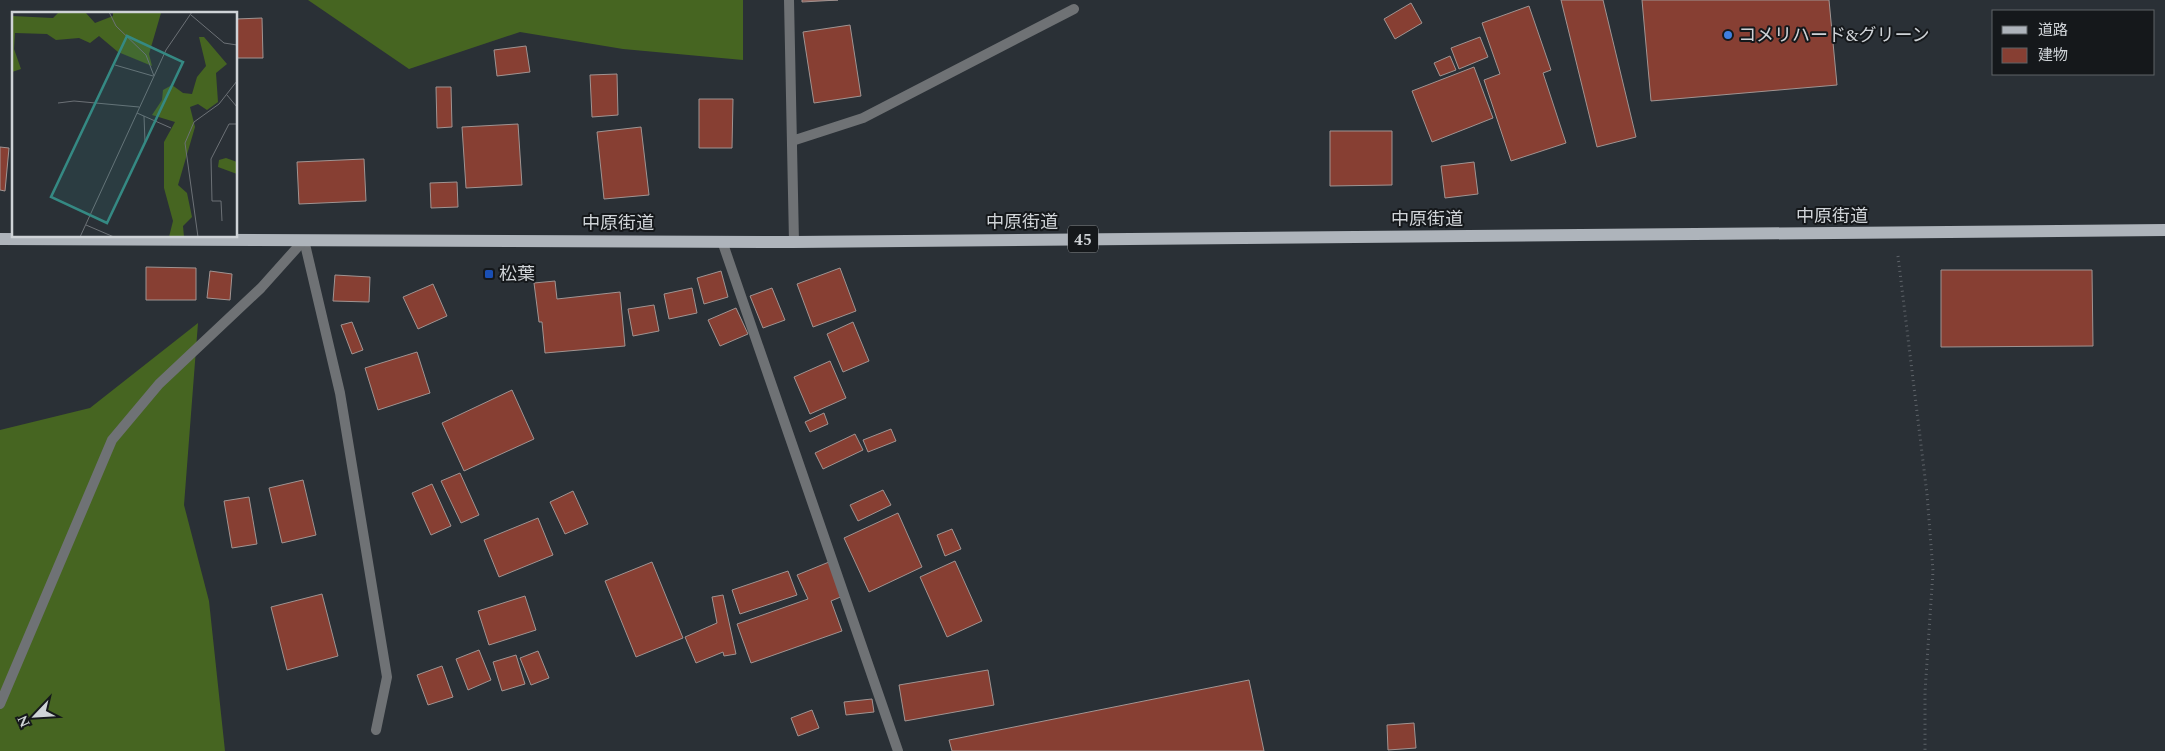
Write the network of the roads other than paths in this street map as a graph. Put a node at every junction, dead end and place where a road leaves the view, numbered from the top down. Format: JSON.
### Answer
{"nodes":[{"id":1,"x":789,"y":0,"type":"edge"},
{"id":2,"x":1074,"y":9,"type":"dead end"},
{"id":3,"x":792,"y":141,"type":"junction"},
{"id":4,"x":2165,"y":230,"type":"edge"},
{"id":5,"x":0,"y":239,"type":"edge"},
{"id":6,"x":304,"y":240,"type":"junction"},
{"id":7,"x":722,"y":241,"type":"junction"},
{"id":8,"x":794,"y":242,"type":"junction"},
{"id":9,"x":0,"y":704,"type":"edge"},
{"id":10,"x":376,"y":730,"type":"dead end"},
{"id":11,"x":898,"y":751,"type":"edge"}],
"edges":[{"from":1,"to":3,"type":"street"},
{"from":2,"to":3,"type":"street"},
{"from":3,"to":8,"type":"street"},
{"from":4,"to":8,"type":"main road","name":"中原街道","number":"45"},
{"from":5,"to":6,"type":"main road","name":"中原街道","number":"45"},
{"from":6,"to":7,"type":"main road","name":"中原街道","number":"45"},
{"from":6,"to":9,"type":"street"},
{"from":6,"to":10,"type":"street"},
{"from":7,"to":8,"type":"main road","name":"中原街道","number":"45"},
{"from":7,"to":11,"type":"street"}]}
